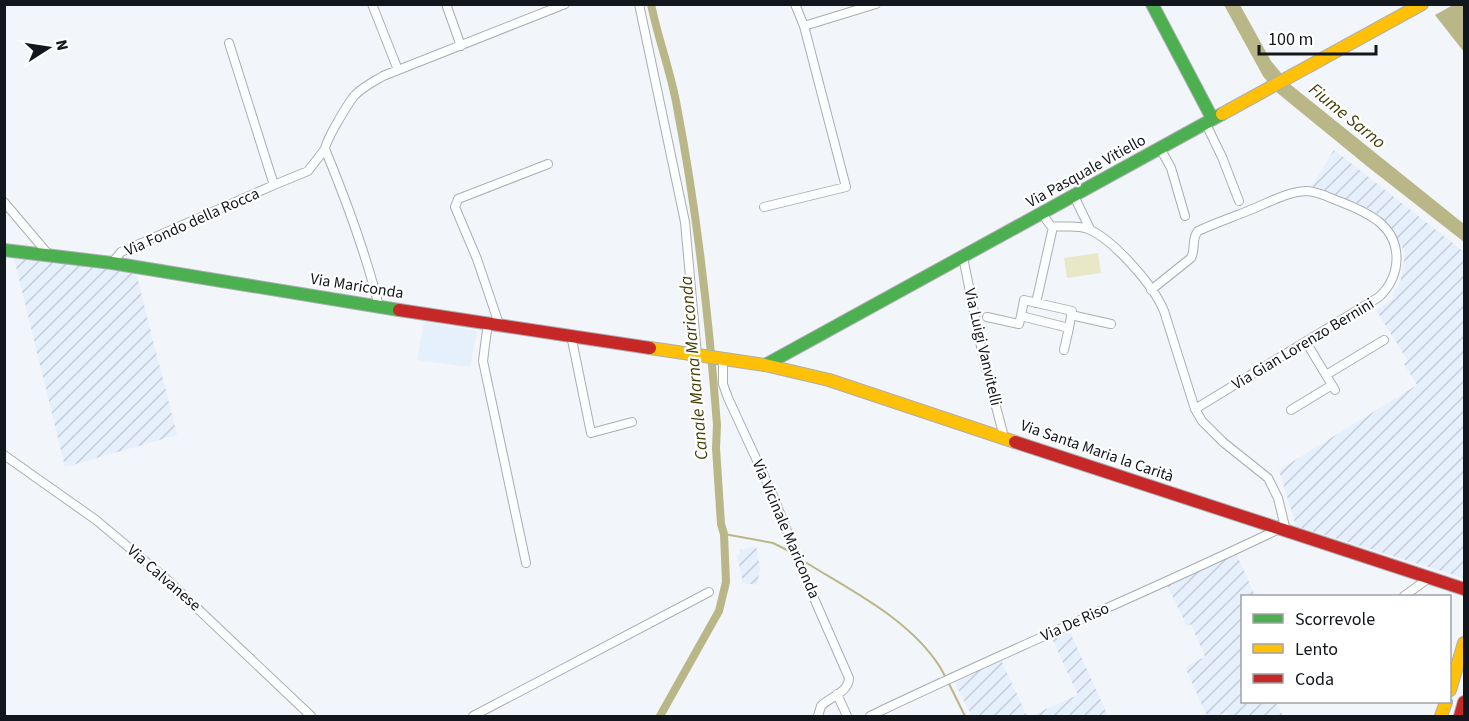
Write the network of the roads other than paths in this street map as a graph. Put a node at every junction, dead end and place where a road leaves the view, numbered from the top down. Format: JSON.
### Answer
{"nodes":[{"id":1,"x":372,"y":4,"type":"edge"},
{"id":2,"x":446,"y":4,"type":"edge"},
{"id":3,"x":565,"y":4,"type":"edge"},
{"id":4,"x":639,"y":4,"type":"edge"},
{"id":5,"x":795,"y":4,"type":"edge"},
{"id":6,"x":876,"y":4,"type":"edge"},
{"id":7,"x":1152,"y":4,"type":"edge"},
{"id":8,"x":1422,"y":4,"type":"edge"},
{"id":9,"x":804,"y":26,"type":"junction"},
{"id":10,"x":229,"y":44,"type":"dead end"},
{"id":11,"x":461,"y":46,"type":"junction"},
{"id":12,"x":398,"y":70,"type":"junction"},
{"id":13,"x":1208,"y":120,"type":"junction"},
{"id":14,"x":1160,"y":148,"type":"junction"},
{"id":15,"x":324,"y":149,"type":"junction"},
{"id":16,"x":548,"y":165,"type":"dead end"},
{"id":17,"x":274,"y":185,"type":"junction"},
{"id":18,"x":1074,"y":196,"type":"junction"},
{"id":19,"x":1239,"y":201,"type":"dead end"},
{"id":20,"x":4,"y":202,"type":"edge"},
{"id":21,"x":764,"y":207,"type":"dead end"},
{"id":22,"x":1079,"y":208,"type":"junction"},
{"id":23,"x":1042,"y":214,"type":"junction"},
{"id":24,"x":1185,"y":216,"type":"dead end"},
{"id":25,"x":1053,"y":226,"type":"junction"},
{"id":26,"x":1069,"y":226,"type":"junction"},
{"id":27,"x":1090,"y":230,"type":"junction"},
{"id":28,"x":4,"y":250,"type":"edge"},
{"id":29,"x":49,"y":255,"type":"junction"},
{"id":30,"x":963,"y":257,"type":"junction"},
{"id":31,"x":112,"y":263,"type":"junction"},
{"id":32,"x":1151,"y":290,"type":"junction"},
{"id":33,"x":1036,"y":303,"type":"junction"},
{"id":34,"x":379,"y":307,"type":"junction"},
{"id":35,"x":1071,"y":315,"type":"junction"},
{"id":36,"x":1021,"y":316,"type":"junction"},
{"id":37,"x":987,"y":317,"type":"dead end"},
{"id":38,"x":493,"y":323,"type":"junction"},
{"id":39,"x":1111,"y":324,"type":"dead end"},
{"id":40,"x":1069,"y":327,"type":"junction"},
{"id":41,"x":571,"y":335,"type":"junction"},
{"id":42,"x":1384,"y":340,"type":"dead end"},
{"id":43,"x":1306,"y":342,"type":"junction"},
{"id":44,"x":1064,"y":350,"type":"dead end"},
{"id":45,"x":710,"y":357,"type":"junction"},
{"id":46,"x":765,"y":365,"type":"junction"},
{"id":47,"x":1326,"y":375,"type":"junction"},
{"id":48,"x":1195,"y":409,"type":"junction"},
{"id":49,"x":1291,"y":410,"type":"dead end"},
{"id":50,"x":632,"y":422,"type":"dead end"},
{"id":51,"x":1004,"y":437,"type":"junction"},
{"id":52,"x":4,"y":455,"type":"edge"},
{"id":53,"x":1283,"y":530,"type":"junction"},
{"id":54,"x":526,"y":563,"type":"dead end"},
{"id":55,"x":1429,"y":578,"type":"junction"},
{"id":56,"x":1464,"y":589,"type":"edge"},
{"id":57,"x":709,"y":592,"type":"dead end"},
{"id":58,"x":1407,"y":595,"type":"edge"},
{"id":59,"x":1464,"y":643,"type":"edge"},
{"id":60,"x":1451,"y":684,"type":"edge"},
{"id":61,"x":837,"y":694,"type":"junction"},
{"id":62,"x":1464,"y":702,"type":"edge"},
{"id":63,"x":311,"y":717,"type":"edge"},
{"id":64,"x":473,"y":717,"type":"edge"},
{"id":65,"x":818,"y":717,"type":"edge"},
{"id":66,"x":847,"y":717,"type":"edge"},
{"id":67,"x":870,"y":717,"type":"edge"},
{"id":68,"x":1460,"y":717,"type":"edge"}],
"edges":[{"from":1,"to":12,"type":"street"},
{"from":2,"to":11,"type":"street"},
{"from":3,"to":11,"type":"street","name":"Via Fondo della Rocca"},
{"from":4,"to":45,"type":"street","name":"Via Vicinale Mariconda"},
{"from":5,"to":9,"type":"street"},
{"from":6,"to":9,"type":"street"},
{"from":7,"to":13,"type":"main road"},
{"from":8,"to":13,"type":"main road","name":"Via Pasquale Vitiello"},
{"from":9,"to":21,"type":"street"},
{"from":10,"to":17,"type":"street","name":"Via Fondo della Rocca"},
{"from":11,"to":12,"type":"street","name":"Via Fondo della Rocca"},
{"from":12,"to":15,"type":"street","name":"Via Fondo della Rocca"},
{"from":13,"to":14,"type":"main road","name":"Via Pasquale Vitiello"},
{"from":13,"to":19,"type":"street"},
{"from":14,"to":18,"type":"main road","name":"Via Pasquale Vitiello"},
{"from":14,"to":24,"type":"street"},
{"from":15,"to":17,"type":"street","name":"Via Fondo della Rocca"},
{"from":15,"to":34,"type":"street"},
{"from":16,"to":38,"type":"street"},
{"from":17,"to":31,"type":"street","name":"Via Fondo della Rocca"},
{"from":18,"to":22,"type":"street"},
{"from":18,"to":23,"type":"main road","name":"Via Pasquale Vitiello"},
{"from":20,"to":29,"type":"street"},
{"from":22,"to":26,"type":"street"},
{"from":22,"to":27,"type":"street"},
{"from":23,"to":25,"type":"street"},
{"from":23,"to":30,"type":"main road","name":"Via Pasquale Vitiello"},
{"from":25,"to":26,"type":"street"},
{"from":25,"to":33,"type":"street"},
{"from":26,"to":27,"type":"street"},
{"from":27,"to":32,"type":"street"},
{"from":28,"to":29,"type":"main road","name":"Via Mariconda"},
{"from":29,"to":31,"type":"main road","name":"Via Mariconda"},
{"from":30,"to":46,"type":"main road","name":"Via Pasquale Vitiello"},
{"from":30,"to":51,"type":"street","name":"Via Luigi Vanvitelli"},
{"from":31,"to":34,"type":"main road","name":"Via Mariconda"},
{"from":32,"to":43,"type":"street","name":"Via Gian Lorenzo Bernini"},
{"from":32,"to":48,"type":"street"},
{"from":33,"to":35,"type":"street"},
{"from":33,"to":36,"type":"street"},
{"from":34,"to":38,"type":"main road","name":"Via Mariconda"},
{"from":35,"to":39,"type":"street"},
{"from":35,"to":40,"type":"street"},
{"from":36,"to":37,"type":"street"},
{"from":36,"to":40,"type":"street"},
{"from":38,"to":41,"type":"main road","name":"Via Mariconda"},
{"from":38,"to":54,"type":"street"},
{"from":40,"to":44,"type":"street"},
{"from":41,"to":45,"type":"main road","name":"Via Mariconda"},
{"from":41,"to":50,"type":"street"},
{"from":42,"to":47,"type":"street"},
{"from":43,"to":47,"type":"street"},
{"from":43,"to":48,"type":"street","name":"Via Gian Lorenzo Bernini"},
{"from":45,"to":46,"type":"main road","name":"Via Santa Maria la Carità"},
{"from":45,"to":61,"type":"street","name":"Via Vicinale Mariconda"},
{"from":46,"to":51,"type":"main road","name":"Via Santa Maria la Carità"},
{"from":47,"to":49,"type":"street"},
{"from":48,"to":53,"type":"street"},
{"from":51,"to":53,"type":"main road","name":"Via Santa Maria la Carità"},
{"from":52,"to":63,"type":"street","name":"Via Calvanese"},
{"from":53,"to":55,"type":"main road","name":"Via Santa Maria la Carità"},
{"from":53,"to":67,"type":"street","name":"Via De Riso"},
{"from":55,"to":56,"type":"main road","name":"Via Santa Maria la Carità"},
{"from":55,"to":58,"type":"street"},
{"from":57,"to":64,"type":"street"},
{"from":59,"to":60,"type":"main road"},
{"from":61,"to":65,"type":"street"},
{"from":61,"to":66,"type":"street"},
{"from":62,"to":68,"type":"main road"}]}
